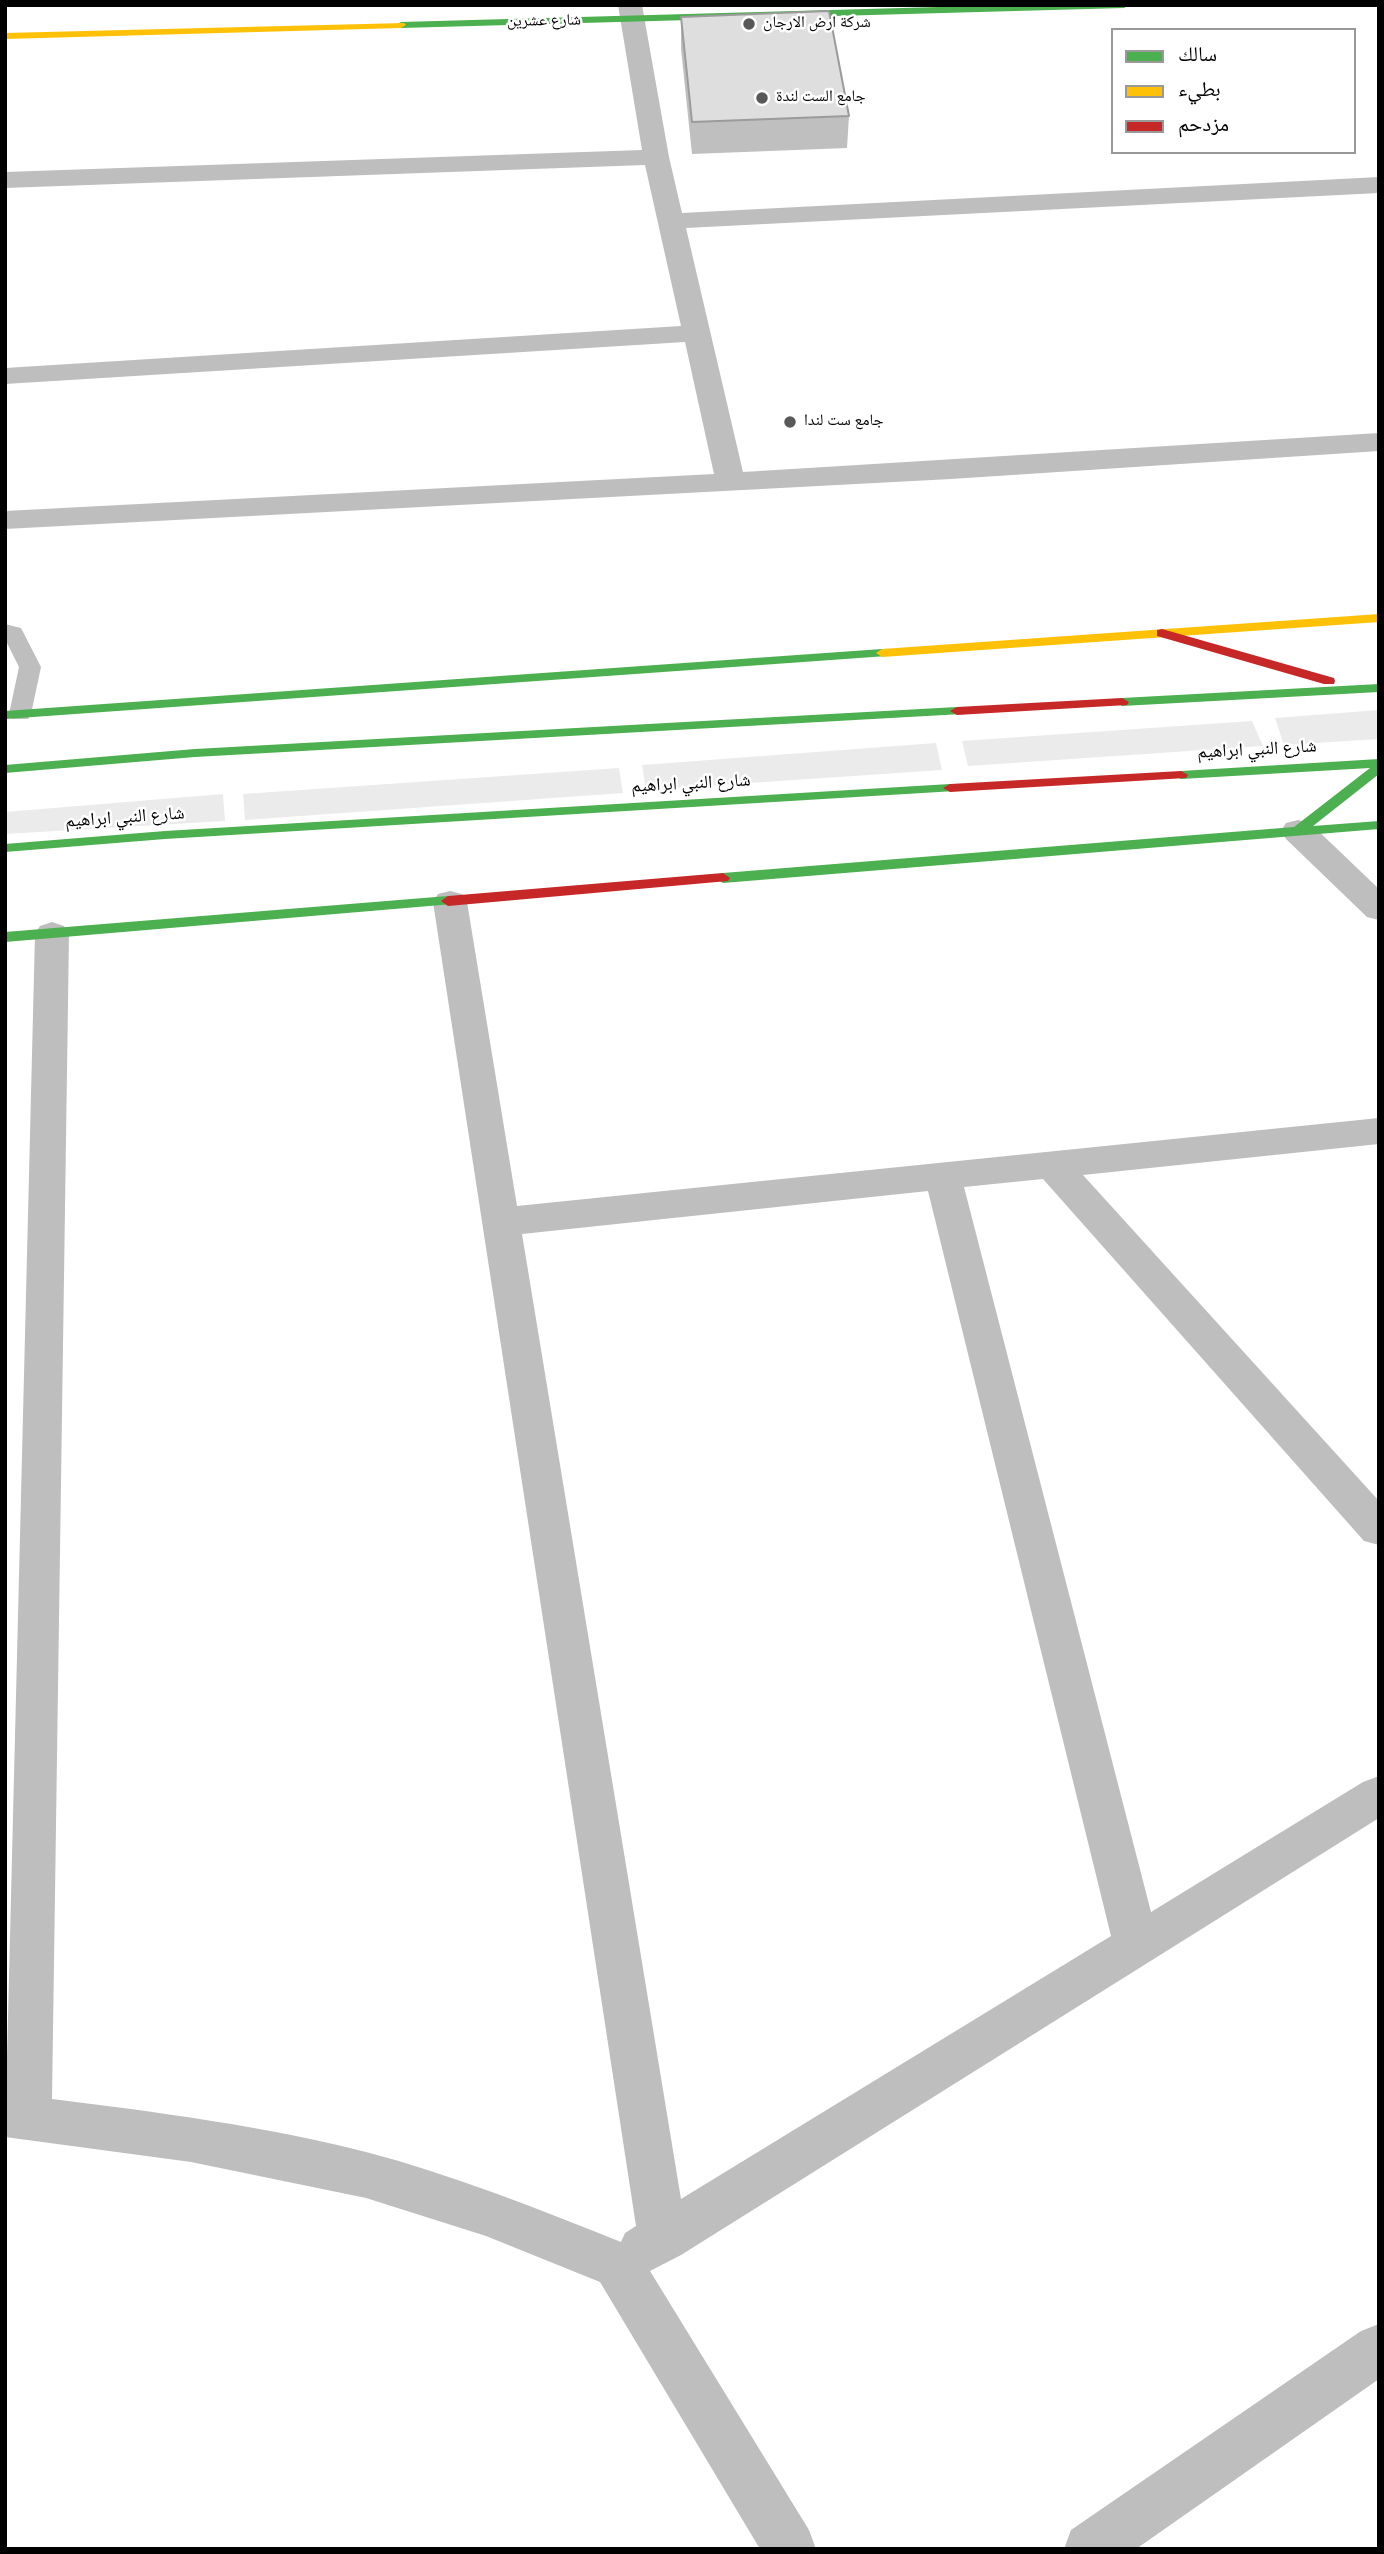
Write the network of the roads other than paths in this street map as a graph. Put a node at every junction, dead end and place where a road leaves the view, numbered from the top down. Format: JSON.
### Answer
{"nodes":[{"id":1,"x":1124,"y":5,"type":"edge"},
{"id":2,"x":631,"y":12,"type":"edge"},
{"id":3,"x":5,"y":36,"type":"edge"},
{"id":4,"x":656,"y":156,"type":"junction"},
{"id":5,"x":5,"y":180,"type":"edge"},
{"id":6,"x":1379,"y":185,"type":"edge"},
{"id":7,"x":671,"y":221,"type":"junction"},
{"id":8,"x":697,"y":333,"type":"junction"},
{"id":9,"x":5,"y":376,"type":"edge"},
{"id":10,"x":1379,"y":442,"type":"edge"},
{"id":11,"x":731,"y":482,"type":"junction"},
{"id":12,"x":5,"y":520,"type":"edge"},
{"id":13,"x":1379,"y":618,"type":"edge"},
{"id":14,"x":5,"y":630,"type":"edge"},
{"id":15,"x":1162,"y":633,"type":"junction"},
{"id":16,"x":1379,"y":688,"type":"edge"},
{"id":17,"x":1358,"y":690,"type":"junction"},
{"id":18,"x":12,"y":714,"type":"edge"},
{"id":19,"x":1379,"y":765,"type":"edge"},
{"id":20,"x":5,"y":766,"type":"edge"},
{"id":21,"x":1379,"y":825,"type":"edge"},
{"id":22,"x":1298,"y":831,"type":"junction"},
{"id":23,"x":165,"y":835,"type":"junction"},
{"id":24,"x":5,"y":848,"type":"edge"},
{"id":25,"x":5,"y":854,"type":"edge"},
{"id":26,"x":450,"y":902,"type":"junction"},
{"id":27,"x":1379,"y":909,"type":"edge"},
{"id":28,"x":52,"y":934,"type":"junction"},
{"id":29,"x":5,"y":937,"type":"edge"},
{"id":30,"x":1379,"y":1131,"type":"edge"},
{"id":31,"x":1053,"y":1166,"type":"junction"},
{"id":32,"x":943,"y":1177,"type":"junction"},
{"id":33,"x":501,"y":1222,"type":"junction"},
{"id":34,"x":1379,"y":1528,"type":"edge"},
{"id":35,"x":1379,"y":1794,"type":"edge"},
{"id":36,"x":1136,"y":1945,"type":"junction"},
{"id":37,"x":17,"y":2117,"type":"edge"},
{"id":38,"x":663,"y":2238,"type":"junction"},
{"id":39,"x":618,"y":2265,"type":"junction"},
{"id":40,"x":1379,"y":2349,"type":"edge"},
{"id":41,"x":790,"y":2549,"type":"edge"},
{"id":42,"x":1090,"y":2549,"type":"edge"}],
"edges":[{"from":1,"to":2,"type":"street","name":"شارع عشرين"},
{"from":2,"to":3,"type":"street","name":"شارع عشرين"},
{"from":2,"to":4,"type":"street"},
{"from":4,"to":5,"type":"street"},
{"from":4,"to":7,"type":"street"},
{"from":6,"to":7,"type":"street"},
{"from":7,"to":8,"type":"street"},
{"from":8,"to":9,"type":"street"},
{"from":8,"to":11,"type":"street"},
{"from":10,"to":11,"type":"street"},
{"from":11,"to":12,"type":"street"},
{"from":13,"to":15,"type":"street"},
{"from":14,"to":18,"type":"lane"},
{"from":15,"to":17,"type":"street"},
{"from":15,"to":18,"type":"street"},
{"from":16,"to":17,"type":"street"},
{"from":17,"to":20,"type":"street"},
{"from":19,"to":22,"type":"street"},
{"from":19,"to":23,"type":"street","name":"شارع النبي ابراهيم"},
{"from":21,"to":22,"type":"street"},
{"from":22,"to":26,"type":"street"},
{"from":22,"to":27,"type":"street"},
{"from":23,"to":24,"type":"street","name":"شارع النبي ابراهيم"},
{"from":23,"to":25,"type":"street"},
{"from":26,"to":28,"type":"street"},
{"from":26,"to":33,"type":"street"},
{"from":28,"to":29,"type":"street"},
{"from":28,"to":37,"type":"street"},
{"from":30,"to":31,"type":"street"},
{"from":31,"to":32,"type":"street"},
{"from":31,"to":34,"type":"street"},
{"from":32,"to":33,"type":"street"},
{"from":32,"to":36,"type":"street"},
{"from":33,"to":38,"type":"street"},
{"from":35,"to":36,"type":"street"},
{"from":36,"to":38,"type":"street"},
{"from":37,"to":39,"type":"street"},
{"from":38,"to":39,"type":"street"},
{"from":39,"to":41,"type":"street"},
{"from":40,"to":42,"type":"street"}]}
